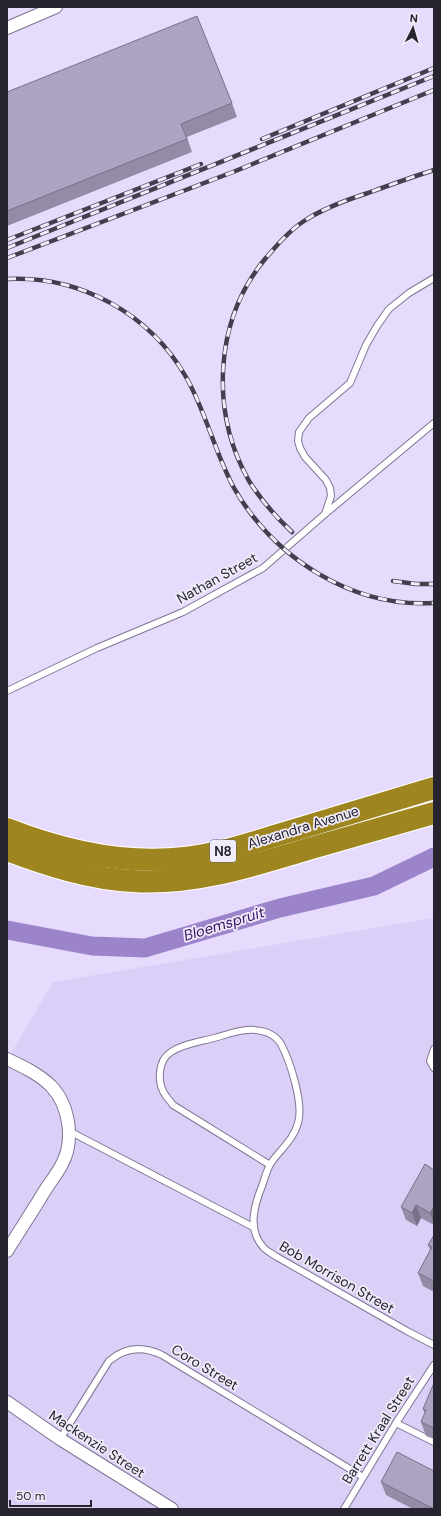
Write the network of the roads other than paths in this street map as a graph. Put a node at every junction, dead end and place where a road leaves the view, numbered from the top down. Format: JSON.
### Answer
{"nodes":[{"id":1,"x":56,"y":7,"type":"edge"},
{"id":2,"x":7,"y":28,"type":"edge"},
{"id":3,"x":434,"y":278,"type":"edge"},
{"id":4,"x":434,"y":423,"type":"edge"},
{"id":5,"x":325,"y":514,"type":"junction"},
{"id":6,"x":7,"y":691,"type":"edge"},
{"id":7,"x":434,"y":788,"type":"edge"},
{"id":8,"x":434,"y":813,"type":"edge"},
{"id":9,"x":7,"y":829,"type":"edge"},
{"id":10,"x":7,"y":850,"type":"edge"},
{"id":11,"x":434,"y":1049,"type":"edge"},
{"id":12,"x":7,"y":1059,"type":"edge"},
{"id":13,"x":434,"y":1068,"type":"edge"},
{"id":14,"x":69,"y":1131,"type":"junction"},
{"id":15,"x":270,"y":1165,"type":"junction"},
{"id":16,"x":253,"y":1227,"type":"junction"},
{"id":17,"x":7,"y":1251,"type":"edge"},
{"id":18,"x":434,"y":1345,"type":"edge"},
{"id":19,"x":434,"y":1365,"type":"edge"},
{"id":20,"x":7,"y":1402,"type":"edge"},
{"id":21,"x":396,"y":1423,"type":"junction"},
{"id":22,"x":60,"y":1439,"type":"junction"},
{"id":23,"x":434,"y":1442,"type":"edge"},
{"id":24,"x":363,"y":1477,"type":"junction"},
{"id":25,"x":172,"y":1509,"type":"edge"},
{"id":26,"x":344,"y":1509,"type":"edge"}],
"edges":[{"from":1,"to":2,"type":"street"},
{"from":3,"to":5,"type":"lane"},
{"from":4,"to":5,"type":"lane","name":"Nathan Street"},
{"from":5,"to":6,"type":"lane","name":"Nathan Street"},
{"from":7,"to":9,"type":"highway","name":"Alexandra Avenue","number":"N8"},
{"from":8,"to":10,"type":"highway","name":"Alexandra Avenue","number":"N8"},
{"from":11,"to":13,"type":"lane"},
{"from":12,"to":14,"type":"street"},
{"from":14,"to":16,"type":"lane"},
{"from":14,"to":17,"type":"street"},
{"from":15,"to":15,"type":"lane"},
{"from":15,"to":16,"type":"lane"},
{"from":16,"to":18,"type":"lane","name":"Bob Morrison Street"},
{"from":19,"to":21,"type":"lane","name":"Barrett Kraal Street"},
{"from":20,"to":22,"type":"street","name":"Mackenzie Street"},
{"from":21,"to":23,"type":"lane"},
{"from":21,"to":24,"type":"lane","name":"Barrett Kraal Street"},
{"from":22,"to":24,"type":"lane","name":"Coro Street"},
{"from":22,"to":25,"type":"street","name":"Mackenzie Street"},
{"from":24,"to":26,"type":"lane","name":"Barrett Kraal Street"}]}
